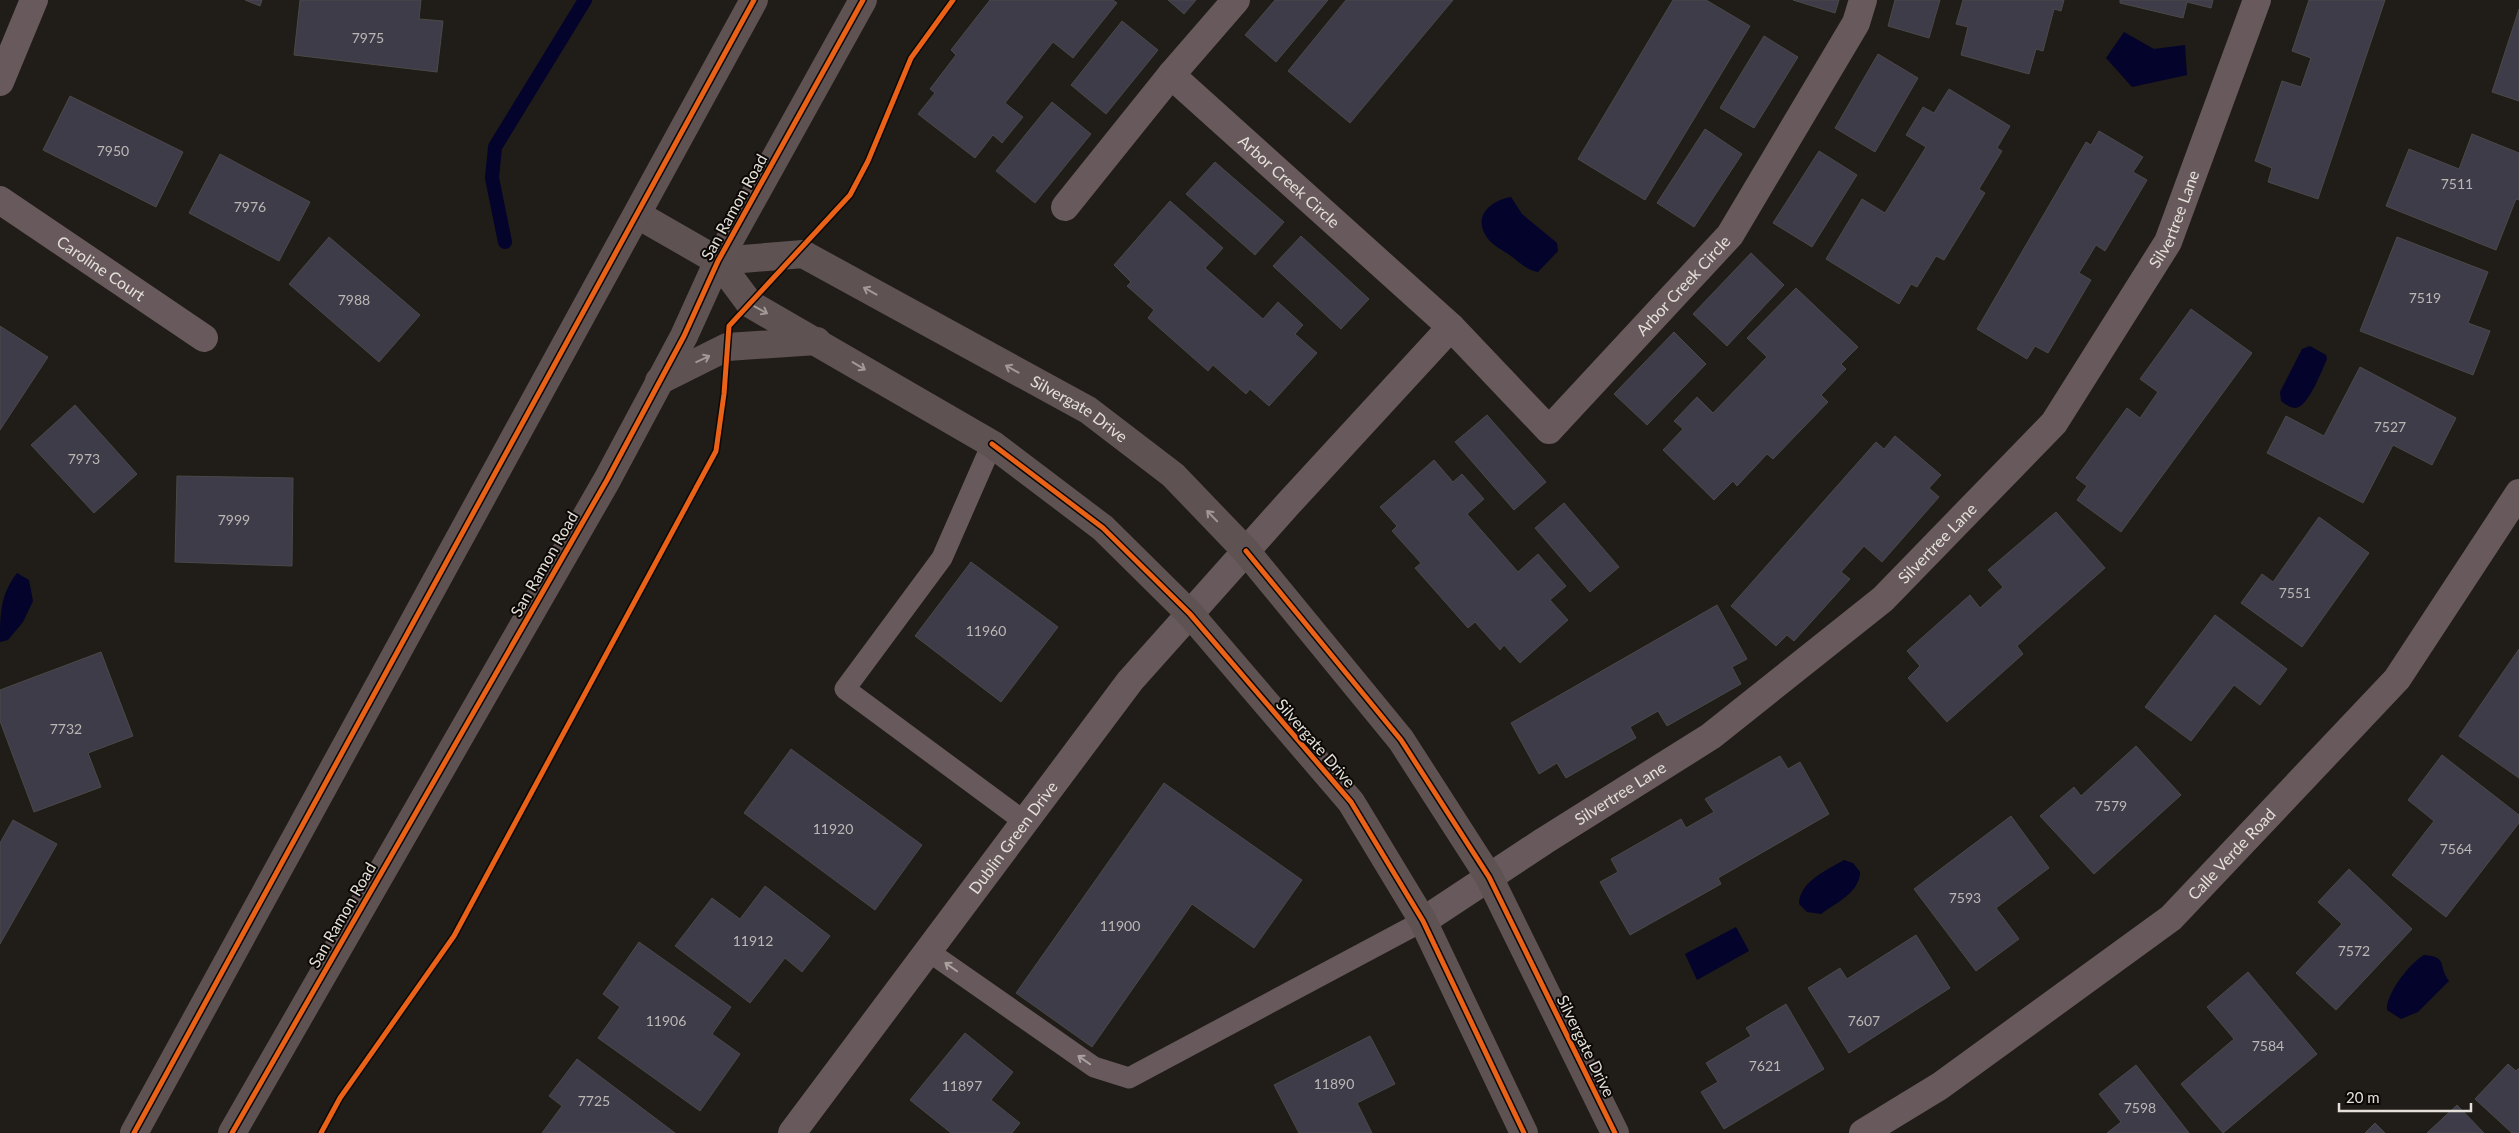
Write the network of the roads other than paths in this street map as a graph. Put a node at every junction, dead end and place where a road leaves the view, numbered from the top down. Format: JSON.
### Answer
{"nodes":[{"id":1,"x":34,"y":0,"type":"edge"},
{"id":2,"x":754,"y":0,"type":"edge"},
{"id":3,"x":863,"y":0,"type":"edge"},
{"id":4,"x":1236,"y":0,"type":"edge"},
{"id":5,"x":1863,"y":0,"type":"edge"},
{"id":6,"x":2257,"y":0,"type":"edge"},
{"id":7,"x":1171,"y":75,"type":"junction"},
{"id":8,"x":0,"y":82,"type":"edge"},
{"id":9,"x":0,"y":200,"type":"edge"},
{"id":10,"x":1065,"y":207,"type":"dead end"},
{"id":11,"x":638,"y":215,"type":"junction"},
{"id":12,"x":718,"y":261,"type":"junction"},
{"id":13,"x":1451,"y":327,"type":"junction"},
{"id":14,"x":204,"y":338,"type":"dead end"},
{"id":15,"x":817,"y":341,"type":"junction"},
{"id":16,"x":659,"y":381,"type":"junction"},
{"id":17,"x":992,"y":444,"type":"junction"},
{"id":18,"x":2519,"y":493,"type":"edge"},
{"id":19,"x":1246,"y":551,"type":"junction"},
{"id":20,"x":1190,"y":614,"type":"junction"},
{"id":21,"x":1025,"y":822,"type":"junction"},
{"id":22,"x":1489,"y":877,"type":"junction"},
{"id":23,"x":1423,"y":921,"type":"junction"},
{"id":24,"x":928,"y":951,"type":"junction"},
{"id":25,"x":134,"y":1133,"type":"edge"},
{"id":26,"x":232,"y":1133,"type":"edge"},
{"id":27,"x":792,"y":1133,"type":"edge"},
{"id":28,"x":1524,"y":1133,"type":"edge"},
{"id":29,"x":1615,"y":1133,"type":"edge"},
{"id":30,"x":1863,"y":1133,"type":"edge"}],
"edges":[{"from":1,"to":8,"type":"street"},
{"from":2,"to":11,"type":"main road"},
{"from":3,"to":12,"type":"main road","name":"San Ramon Road"},
{"from":4,"to":7,"type":"street"},
{"from":5,"to":13,"type":"street","name":"Arbor Creek Circle"},
{"from":6,"to":22,"type":"street","name":"Silvertree Lane"},
{"from":7,"to":10,"type":"street"},
{"from":7,"to":13,"type":"street","name":"Arbor Creek Circle"},
{"from":9,"to":14,"type":"street","name":"Caroline Court"},
{"from":11,"to":12,"type":"main road","name":"Silvergate Drive"},
{"from":11,"to":25,"type":"main road"},
{"from":12,"to":15,"type":"main road","name":"Silvergate Drive","one_way":true},
{"from":12,"to":16,"type":"main road","name":"San Ramon Road"},
{"from":19,"to":12,"type":"main road","name":"Silvergate Drive","one_way":true},
{"from":13,"to":19,"type":"street"},
{"from":16,"to":15,"type":"main road","one_way":true},
{"from":15,"to":17,"type":"main road","name":"Silvergate Drive","one_way":true},
{"from":16,"to":26,"type":"main road","name":"San Ramon Road"},
{"from":17,"to":20,"type":"main road","name":"Silvergate Drive"},
{"from":17,"to":21,"type":"lane"},
{"from":18,"to":30,"type":"street","name":"Calle Verde Road"},
{"from":19,"to":20,"type":"street","name":"Dublin Green Drive"},
{"from":19,"to":22,"type":"main road","name":"Silvergate Drive"},
{"from":20,"to":21,"type":"street","name":"Dublin Green Drive"},
{"from":20,"to":23,"type":"main road","name":"Silvergate Drive"},
{"from":21,"to":24,"type":"street","name":"Dublin Green Drive"},
{"from":22,"to":23,"type":"street","name":"Silvertree Lane"},
{"from":22,"to":29,"type":"main road","name":"Silvergate Drive"},
{"from":23,"to":24,"type":"lane","one_way":true},
{"from":23,"to":28,"type":"main road","name":"Silvergate Drive"},
{"from":24,"to":27,"type":"street","name":"Dublin Green Drive"}]}
